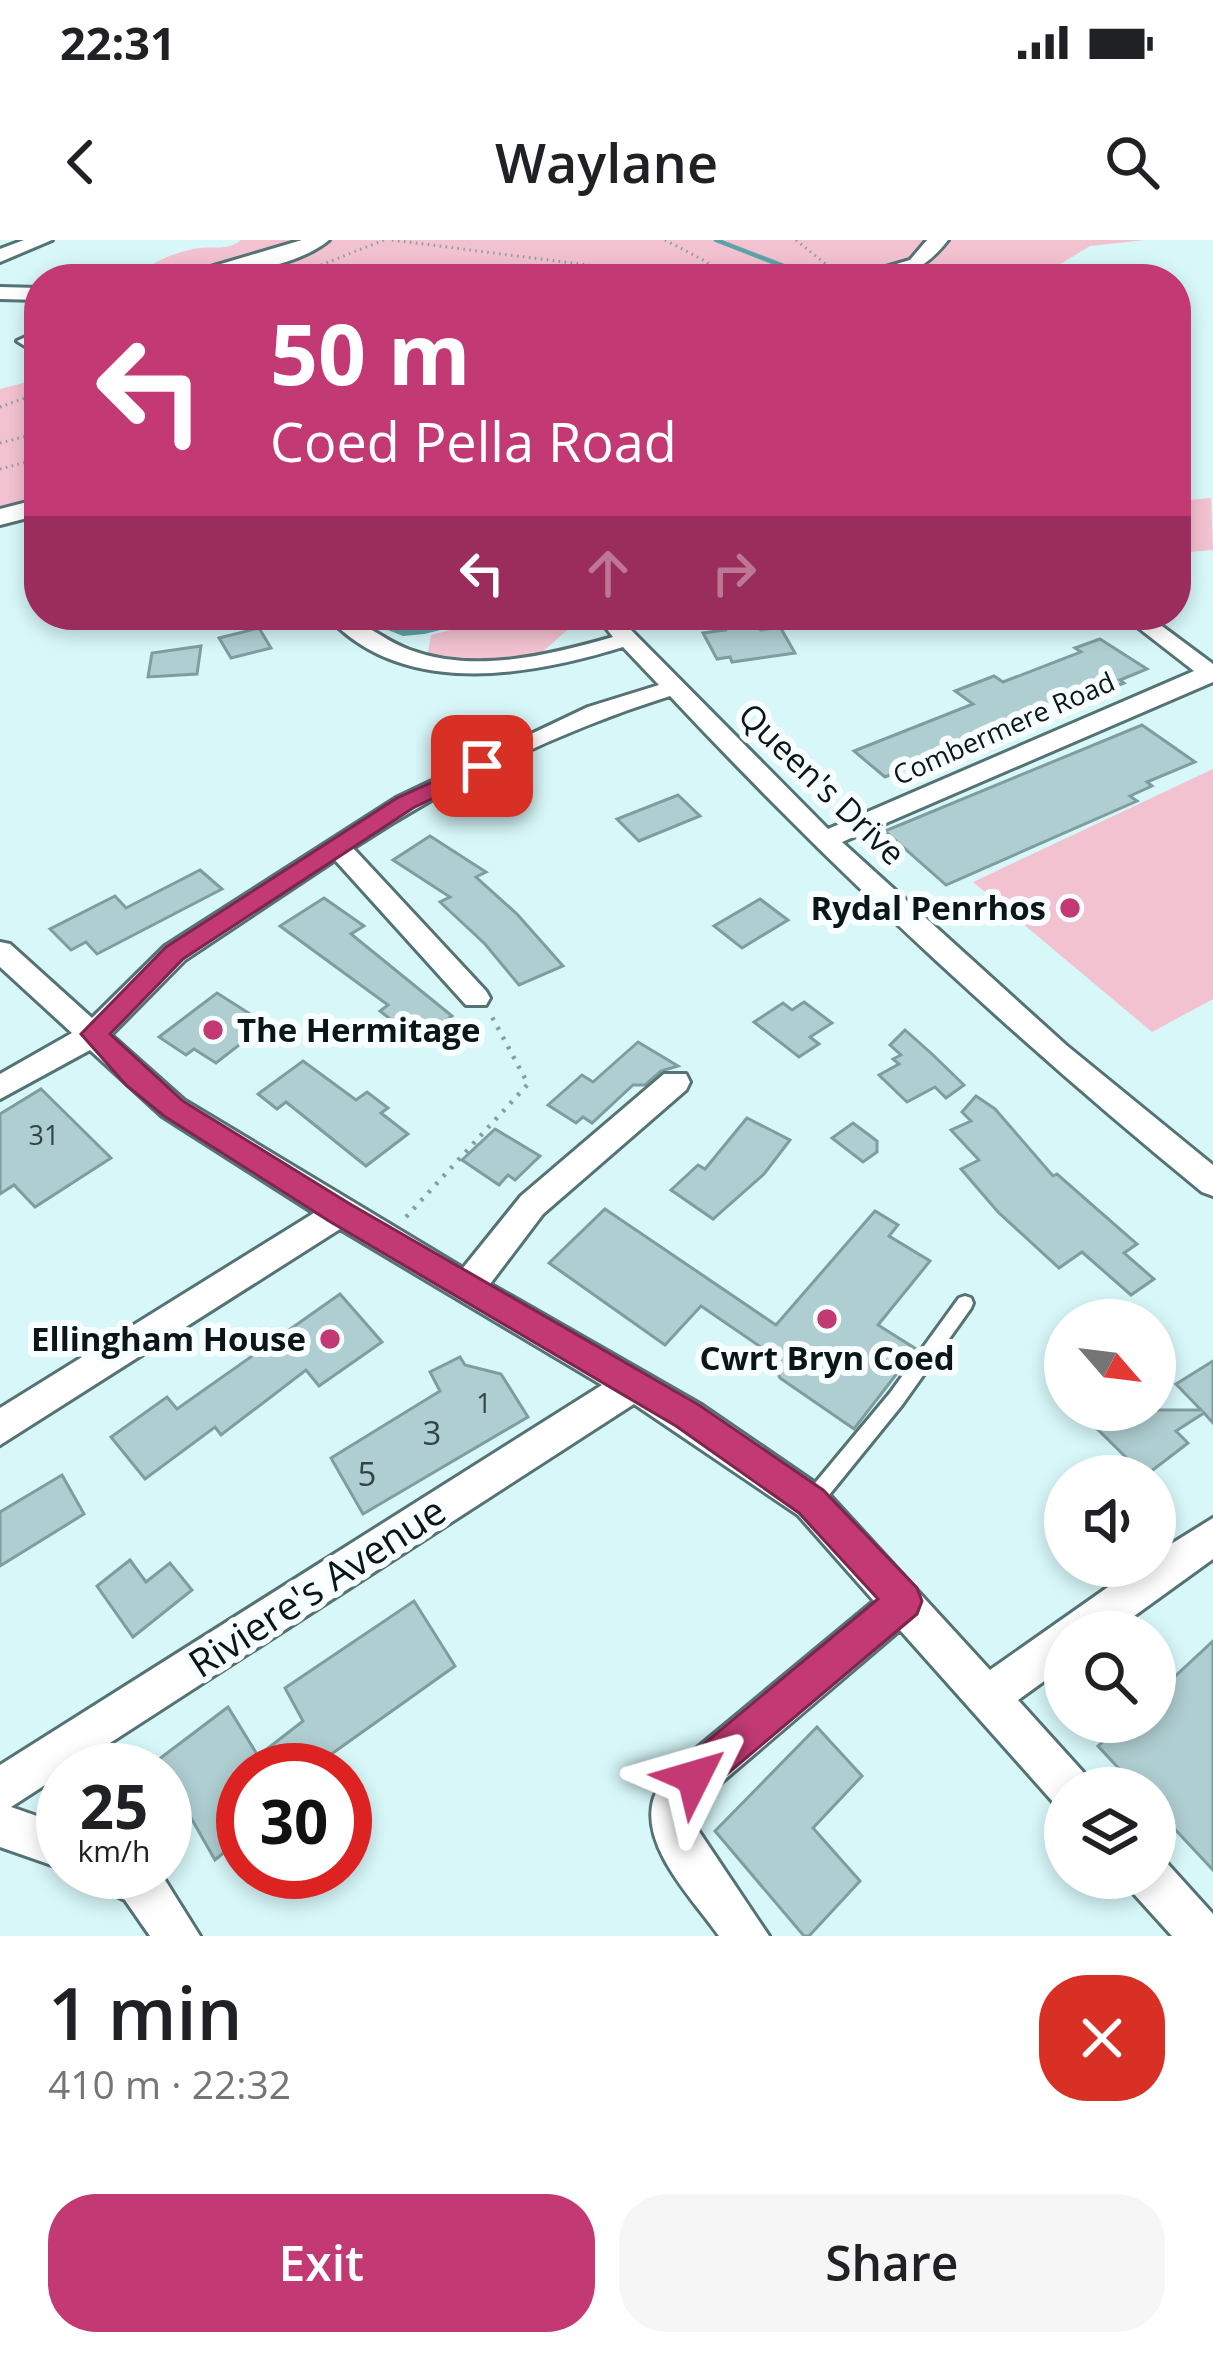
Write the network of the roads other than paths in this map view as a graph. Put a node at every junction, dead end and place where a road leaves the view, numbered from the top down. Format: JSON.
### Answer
{"nodes":[{"id":1,"x":42,"y":240,"type":"edge"},
{"id":2,"x":319,"y":240,"type":"edge"},
{"id":3,"x":938,"y":240,"type":"edge"},
{"id":4,"x":0,"y":256,"type":"edge"},
{"id":5,"x":244,"y":264,"type":"edge"},
{"id":6,"x":917,"y":264,"type":"edge"},
{"id":7,"x":353,"y":630,"type":"edge"},
{"id":8,"x":618,"y":630,"type":"edge"},
{"id":9,"x":627,"y":630,"type":"edge"},
{"id":10,"x":1153,"y":630,"type":"edge"},
{"id":11,"x":1211,"y":673,"type":"edge"},
{"id":12,"x":673,"y":688,"type":"junction"},
{"id":13,"x":824,"y":841,"type":"junction"},
{"id":14,"x":336,"y":845,"type":"junction"},
{"id":15,"x":0,"y":951,"type":"edge"},
{"id":16,"x":476,"y":998,"type":"road end"},
{"id":17,"x":94,"y":1034,"type":"junction"},
{"id":18,"x":675,"y":1082,"type":"dead end"},
{"id":19,"x":0,"y":1088,"type":"edge"},
{"id":20,"x":1213,"y":1183,"type":"edge"},
{"id":21,"x":340,"y":1213,"type":"junction"},
{"id":22,"x":467,"y":1287,"type":"junction"},
{"id":23,"x":965,"y":1303,"type":"dead end"},
{"id":24,"x":634,"y":1384,"type":"junction"},
{"id":25,"x":0,"y":1428,"type":"edge"},
{"id":26,"x":811,"y":1502,"type":"junction"},
{"id":27,"x":1213,"y":1536,"type":"edge"},
{"id":28,"x":904,"y":1601,"type":"junction"},
{"id":29,"x":1108,"y":1611,"type":"edge"},
{"id":30,"x":1044,"y":1656,"type":"edge"},
{"id":31,"x":987,"y":1697,"type":"junction"},
{"id":32,"x":1050,"y":1767,"type":"edge"},
{"id":33,"x":0,"y":1790,"type":"edge"},
{"id":34,"x":0,"y":1825,"type":"edge"},
{"id":35,"x":36,"y":1837,"type":"edge"},
{"id":36,"x":151,"y":1899,"type":"edge"},
{"id":37,"x":1169,"y":1899,"type":"edge"},
{"id":38,"x":177,"y":1936,"type":"edge"},
{"id":39,"x":746,"y":1936,"type":"edge"},
{"id":40,"x":1202,"y":1936,"type":"edge"}],
"edges":[{"from":1,"to":4,"type":"main road"},
{"from":2,"to":5,"type":"main road"},
{"from":3,"to":6,"type":"main road"},
{"from":7,"to":8,"type":"street"},
{"from":9,"to":12,"type":"street","name":"Queen's Drive"},
{"from":10,"to":11,"type":"street"},
{"from":11,"to":13,"type":"street","name":"Combermere Road"},
{"from":12,"to":13,"type":"street","name":"Queen's Drive"},
{"from":12,"to":14,"type":"street"},
{"from":13,"to":20,"type":"street","name":"Queen's Drive"},
{"from":14,"to":16,"type":"street"},
{"from":14,"to":17,"type":"street"},
{"from":15,"to":17,"type":"street"},
{"from":17,"to":19,"type":"street"},
{"from":17,"to":21,"type":"street"},
{"from":18,"to":22,"type":"street"},
{"from":21,"to":22,"type":"street"},
{"from":21,"to":25,"type":"street"},
{"from":22,"to":24,"type":"street"},
{"from":23,"to":26,"type":"lane"},
{"from":24,"to":26,"type":"street"},
{"from":24,"to":33,"type":"street","name":"Riviere's Avenue"},
{"from":26,"to":28,"type":"street"},
{"from":27,"to":29,"type":"street"},
{"from":28,"to":31,"type":"street"},
{"from":28,"to":39,"type":"street"},
{"from":30,"to":31,"type":"street"},
{"from":31,"to":32,"type":"street"},
{"from":34,"to":35,"type":"street"},
{"from":36,"to":38,"type":"street"},
{"from":37,"to":40,"type":"street"}]}
